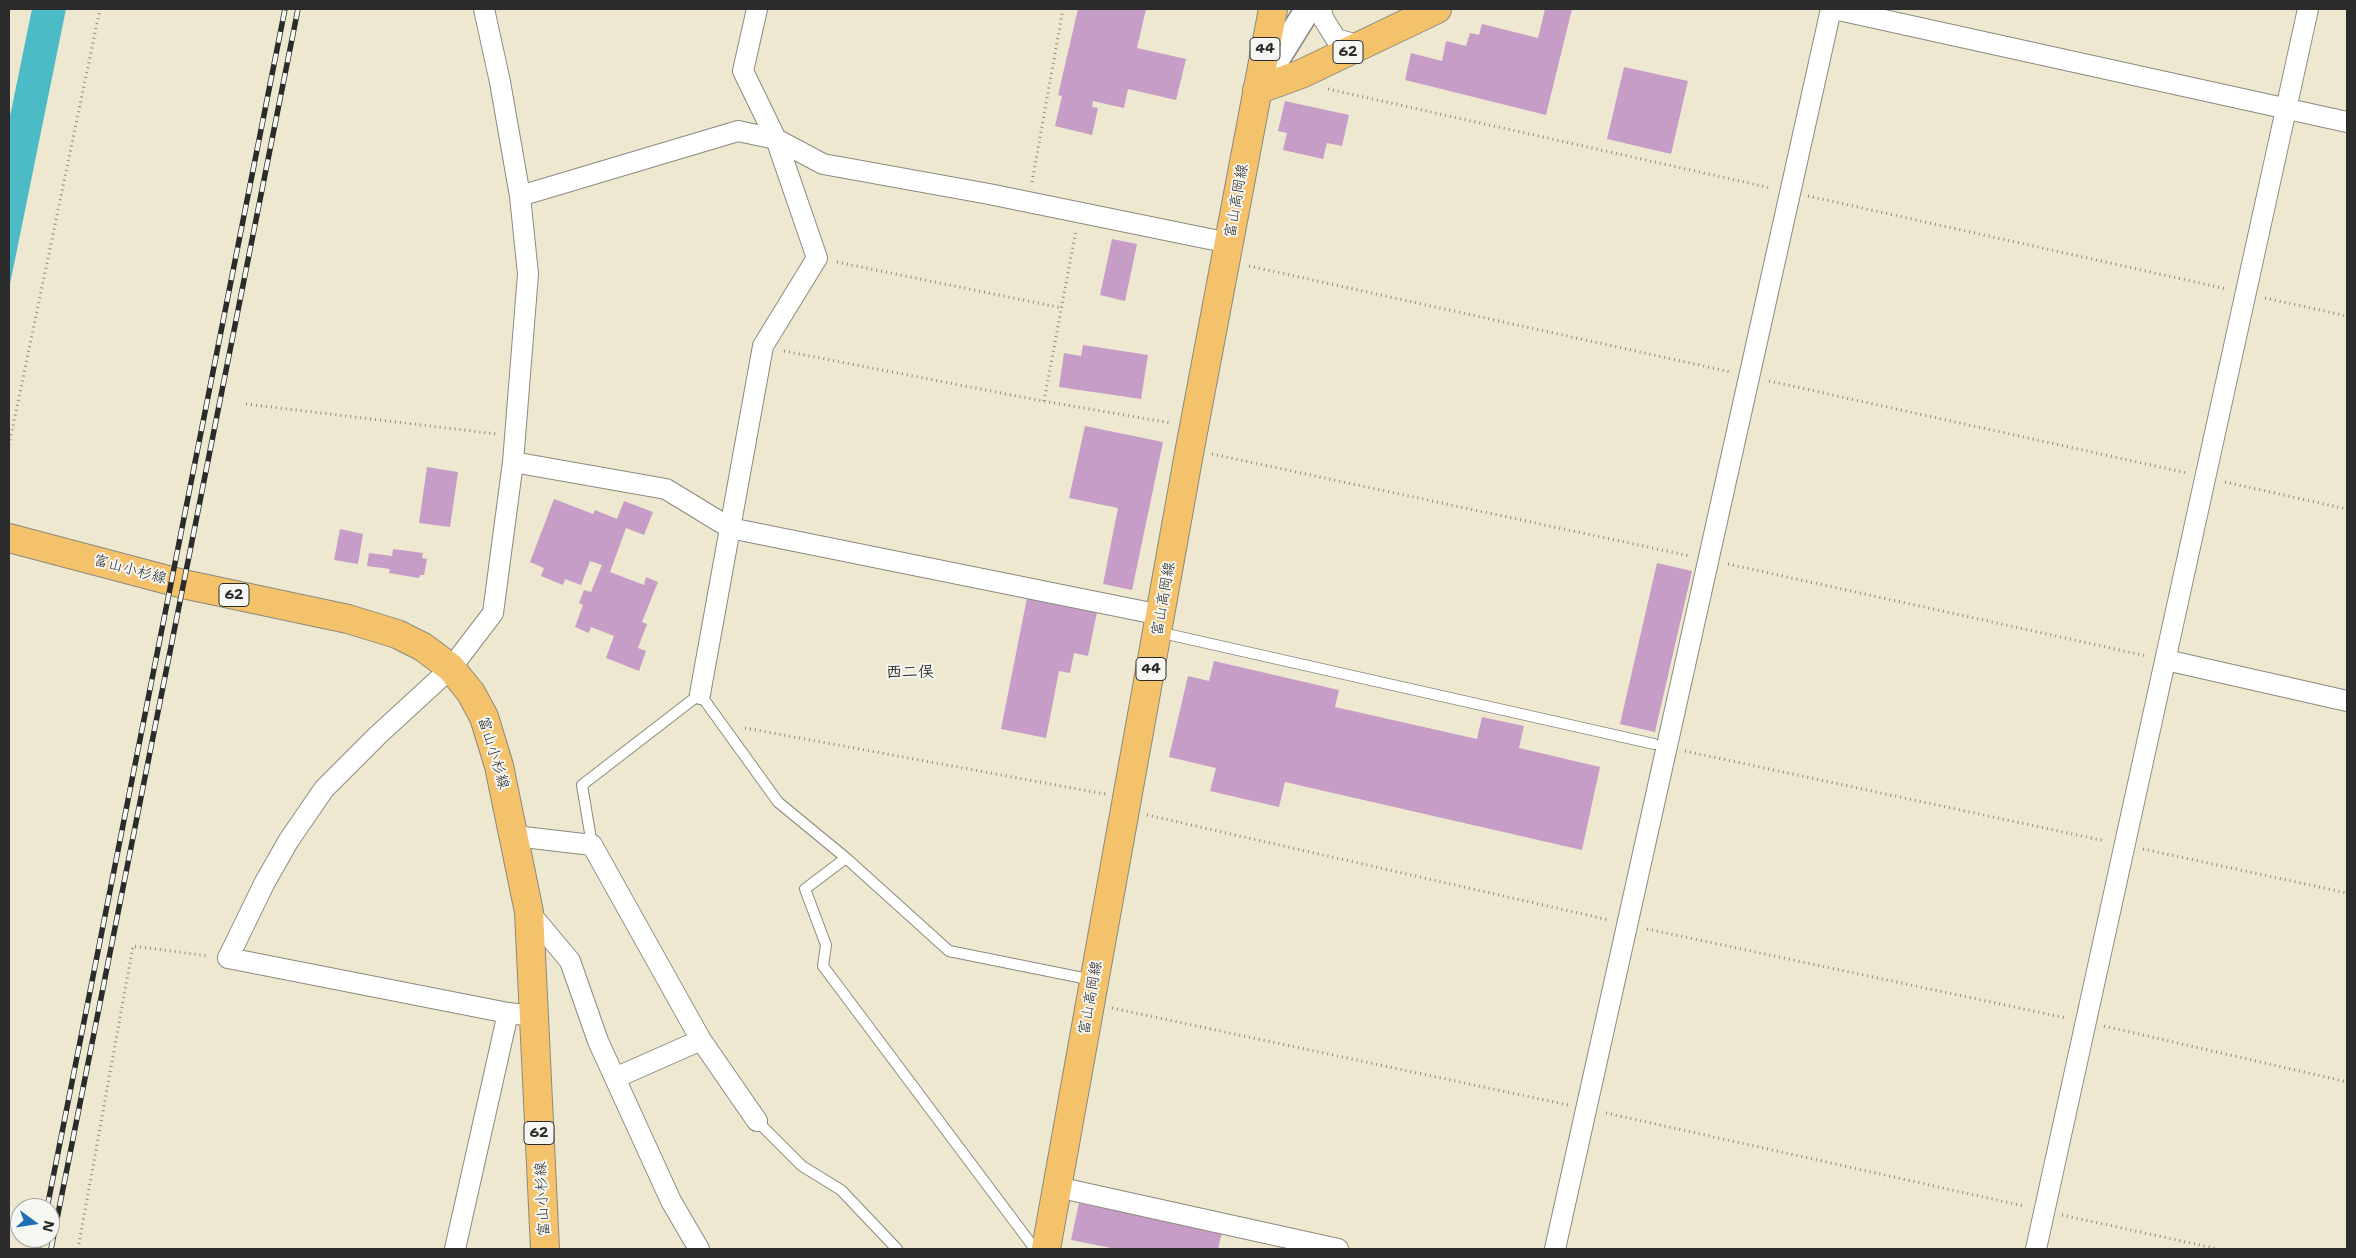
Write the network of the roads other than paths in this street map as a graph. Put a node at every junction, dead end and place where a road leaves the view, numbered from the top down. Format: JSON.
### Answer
{"nodes":[{"id":1,"x":484,"y":9,"type":"edge"},
{"id":2,"x":757,"y":9,"type":"edge"},
{"id":3,"x":1272,"y":9,"type":"edge"},
{"id":4,"x":1308,"y":9,"type":"edge"},
{"id":5,"x":1321,"y":9,"type":"edge"},
{"id":6,"x":1437,"y":9,"type":"edge"},
{"id":7,"x":1832,"y":9,"type":"edge"},
{"id":8,"x":2308,"y":9,"type":"edge"},
{"id":9,"x":1361,"y":46,"type":"junction"},
{"id":10,"x":1257,"y":90,"type":"junction"},
{"id":11,"x":2285,"y":108,"type":"junction"},
{"id":12,"x":2347,"y":122,"type":"edge"},
{"id":13,"x":776,"y":139,"type":"junction"},
{"id":14,"x":520,"y":196,"type":"junction"},
{"id":15,"x":1228,"y":252,"type":"junction"},
{"id":16,"x":513,"y":462,"type":"junction"},
{"id":17,"x":730,"y":528,"type":"junction"},
{"id":18,"x":9,"y":538,"type":"edge"},
{"id":19,"x":1159,"y":623,"type":"junction"},
{"id":20,"x":2166,"y":660,"type":"junction"},
{"id":21,"x":451,"y":668,"type":"junction"},
{"id":22,"x":700,"y":694,"type":"junction"},
{"id":23,"x":2347,"y":701,"type":"edge"},
{"id":24,"x":1660,"y":745,"type":"junction"},
{"id":25,"x":515,"y":836,"type":"junction"},
{"id":26,"x":592,"y":845,"type":"junction"},
{"id":27,"x":846,"y":858,"type":"junction"},
{"id":28,"x":529,"y":912,"type":"junction"},
{"id":29,"x":1092,"y":992,"type":"junction"},
{"id":30,"x":521,"y":1015,"type":"junction"},
{"id":31,"x":701,"y":1040,"type":"junction"},
{"id":32,"x":615,"y":1078,"type":"junction"},
{"id":33,"x":757,"y":1121,"type":"joint"},
{"id":34,"x":1057,"y":1187,"type":"junction"},
{"id":35,"x":456,"y":1249,"type":"edge"},
{"id":36,"x":545,"y":1249,"type":"edge"},
{"id":37,"x":698,"y":1249,"type":"edge"},
{"id":38,"x":897,"y":1249,"type":"edge"},
{"id":39,"x":1034,"y":1249,"type":"edge"},
{"id":40,"x":1046,"y":1249,"type":"edge"},
{"id":41,"x":1338,"y":1249,"type":"edge"},
{"id":42,"x":1555,"y":1249,"type":"edge"},
{"id":43,"x":2036,"y":1249,"type":"edge"}],
"edges":[{"from":1,"to":14,"type":"street"},
{"from":2,"to":13,"type":"street"},
{"from":3,"to":10,"type":"main road","name":"富山高岡線","number":"44"},
{"from":4,"to":10,"type":"street"},
{"from":5,"to":9,"type":"street"},
{"from":6,"to":9,"type":"main road","number":"62"},
{"from":7,"to":11,"type":"street"},
{"from":7,"to":24,"type":"street"},
{"from":8,"to":11,"type":"street"},
{"from":9,"to":10,"type":"main road","number":"62"},
{"from":10,"to":15,"type":"main road","name":"富山高岡線","number":"44"},
{"from":11,"to":12,"type":"street"},
{"from":11,"to":20,"type":"street"},
{"from":13,"to":14,"type":"street"},
{"from":13,"to":15,"type":"street"},
{"from":13,"to":17,"type":"street"},
{"from":14,"to":16,"type":"street"},
{"from":15,"to":19,"type":"main road","name":"富山高岡線","number":"44"},
{"from":16,"to":17,"type":"street"},
{"from":16,"to":21,"type":"street"},
{"from":17,"to":19,"type":"street"},
{"from":17,"to":22,"type":"street"},
{"from":18,"to":21,"type":"main road","name":"富山小杉線","number":"62"},
{"from":19,"to":24,"type":"lane"},
{"from":19,"to":29,"type":"main road","name":"富山高岡線","number":"44"},
{"from":20,"to":23,"type":"street"},
{"from":20,"to":43,"type":"street"},
{"from":21,"to":25,"type":"main road","name":"富山小杉線","number":"62"},
{"from":21,"to":30,"type":"street"},
{"from":22,"to":26,"type":"lane"},
{"from":22,"to":27,"type":"lane"},
{"from":24,"to":42,"type":"street"},
{"from":25,"to":26,"type":"street"},
{"from":25,"to":28,"type":"main road","name":"富山小杉線","number":"62"},
{"from":26,"to":31,"type":"street"},
{"from":27,"to":29,"type":"lane"},
{"from":27,"to":39,"type":"lane"},
{"from":28,"to":30,"type":"main road","name":"富山小杉線","number":"62"},
{"from":28,"to":32,"type":"street"},
{"from":29,"to":34,"type":"main road","name":"富山高岡線","number":"44"},
{"from":30,"to":35,"type":"street"},
{"from":30,"to":36,"type":"main road","name":"富山小杉線","number":"62"},
{"from":31,"to":32,"type":"street"},
{"from":31,"to":33,"type":"street"},
{"from":32,"to":37,"type":"street"},
{"from":33,"to":38,"type":"lane"},
{"from":34,"to":40,"type":"main road","name":"富山高岡線","number":"44"},
{"from":34,"to":41,"type":"street"}]}
